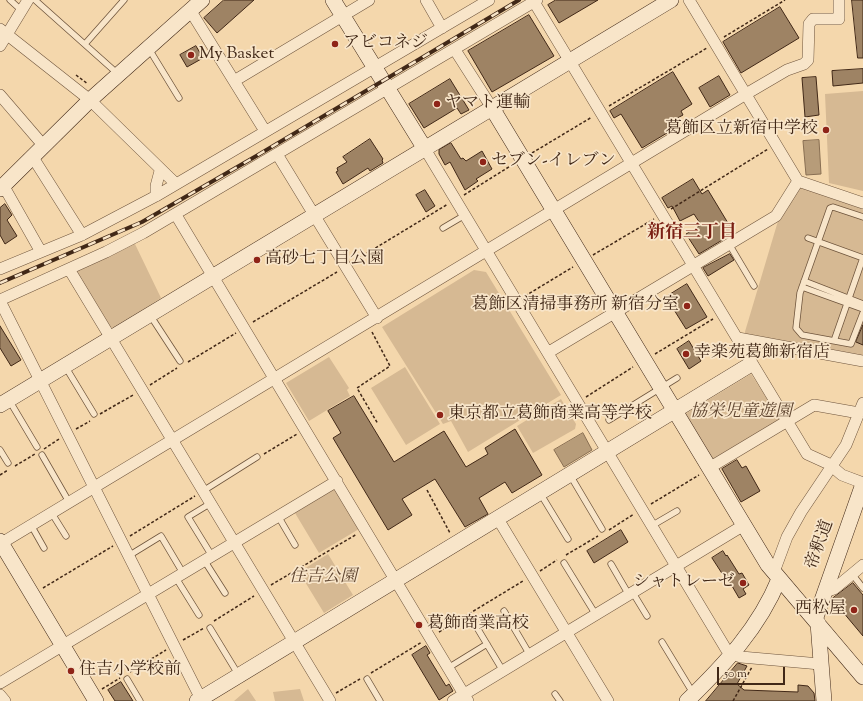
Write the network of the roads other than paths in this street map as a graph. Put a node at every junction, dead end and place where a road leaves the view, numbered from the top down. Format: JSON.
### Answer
{"nodes":[{"id":1,"x":10,"y":0,"type":"edge"},
{"id":2,"x":28,"y":0,"type":"edge"},
{"id":3,"x":35,"y":0,"type":"edge"},
{"id":4,"x":124,"y":0,"type":"edge"},
{"id":5,"x":202,"y":0,"type":"edge"},
{"id":6,"x":333,"y":0,"type":"edge"},
{"id":7,"x":369,"y":0,"type":"edge"},
{"id":8,"x":426,"y":0,"type":"edge"},
{"id":9,"x":489,"y":0,"type":"edge"},
{"id":10,"x":671,"y":0,"type":"edge"},
{"id":11,"x":689,"y":0,"type":"edge"},
{"id":12,"x":839,"y":0,"type":"edge"},
{"id":13,"x":536,"y":1,"type":"edge"},
{"id":14,"x":21,"y":10,"type":"junction"},
{"id":15,"x":190,"y":10,"type":"junction"},
{"id":16,"x":344,"y":16,"type":"junction"},
{"id":17,"x":442,"y":28,"type":"junction"},
{"id":18,"x":3,"y":31,"type":"edge"},
{"id":19,"x":85,"y":44,"type":"junction"},
{"id":20,"x":0,"y":46,"type":"edge"},
{"id":21,"x":149,"y":48,"type":"junction"},
{"id":22,"x":456,"y":50,"type":"junction"},
{"id":23,"x":570,"y":61,"type":"junction"},
{"id":24,"x":376,"y":66,"type":"junction"},
{"id":25,"x":118,"y":74,"type":"junction"},
{"id":26,"x":234,"y":81,"type":"junction"},
{"id":27,"x":390,"y":88,"type":"junction"},
{"id":28,"x":746,"y":94,"type":"junction"},
{"id":29,"x":0,"y":95,"type":"edge"},
{"id":30,"x":179,"y":98,"type":"dead end"},
{"id":31,"x":90,"y":100,"type":"junction"},
{"id":32,"x":492,"y":108,"type":"junction"},
{"id":33,"x":265,"y":131,"type":"junction"},
{"id":34,"x":425,"y":149,"type":"junction"},
{"id":35,"x":38,"y":151,"type":"junction"},
{"id":36,"x":277,"y":154,"type":"junction"},
{"id":37,"x":632,"y":163,"type":"junction"},
{"id":38,"x":160,"y":171,"type":"junction"},
{"id":39,"x":798,"y":181,"type":"junction"},
{"id":40,"x":176,"y":184,"type":"junction"},
{"id":41,"x":2,"y":187,"type":"edge"},
{"id":42,"x":156,"y":196,"type":"junction"},
{"id":43,"x":863,"y":204,"type":"edge"},
{"id":44,"x":554,"y":210,"type":"junction"},
{"id":45,"x":176,"y":215,"type":"junction"},
{"id":46,"x":315,"y":215,"type":"junction"},
{"id":47,"x":465,"y":215,"type":"junction"},
{"id":48,"x":863,"y":217,"type":"edge"},
{"id":49,"x":443,"y":228,"type":"dead end"},
{"id":50,"x":82,"y":235,"type":"junction"},
{"id":51,"x":808,"y":238,"type":"dead end"},
{"id":52,"x":818,"y":242,"type":"junction"},
{"id":53,"x":729,"y":244,"type":"junction"},
{"id":54,"x":486,"y":251,"type":"junction"},
{"id":55,"x":41,"y":252,"type":"junction"},
{"id":56,"x":863,"y":258,"type":"edge"},
{"id":57,"x":695,"y":265,"type":"junction"},
{"id":58,"x":0,"y":269,"type":"edge"},
{"id":59,"x":70,"y":269,"type":"junction"},
{"id":60,"x":213,"y":277,"type":"junction"},
{"id":61,"x":803,"y":284,"type":"junction"},
{"id":62,"x":754,"y":286,"type":"dead end"},
{"id":63,"x":0,"y":301,"type":"edge"},
{"id":64,"x":848,"y":301,"type":"junction"},
{"id":65,"x":863,"y":304,"type":"edge"},
{"id":66,"x":616,"y":313,"type":"junction"},
{"id":67,"x":863,"y":313,"type":"edge"},
{"id":68,"x":150,"y":315,"type":"junction"},
{"id":69,"x":377,"y":318,"type":"junction"},
{"id":70,"x":738,"y":338,"type":"junction"},
{"id":71,"x":111,"y":339,"type":"junction"},
{"id":72,"x":834,"y":341,"type":"junction"},
{"id":73,"x":550,"y":352,"type":"junction"},
{"id":74,"x":180,"y":361,"type":"dead end"},
{"id":75,"x":863,"y":361,"type":"edge"},
{"id":76,"x":750,"y":365,"type":"junction"},
{"id":77,"x":65,"y":366,"type":"junction"},
{"id":78,"x":677,"y":378,"type":"dead end"},
{"id":79,"x":275,"y":379,"type":"junction"},
{"id":80,"x":41,"y":381,"type":"junction"},
{"id":81,"x":661,"y":388,"type":"junction"},
{"id":82,"x":5,"y":402,"type":"edge"},
{"id":83,"x":861,"y":408,"type":"edge"},
{"id":84,"x":675,"y":412,"type":"junction"},
{"id":85,"x":94,"y":414,"type":"dead end"},
{"id":86,"x":609,"y":420,"type":"dead end"},
{"id":87,"x":786,"y":422,"type":"junction"},
{"id":88,"x":173,"y":440,"type":"junction"},
{"id":89,"x":38,"y":447,"type":"dead end"},
{"id":90,"x":0,"y":450,"type":"edge"},
{"id":91,"x":608,"y":452,"type":"junction"},
{"id":92,"x":42,"y":455,"type":"dead end"},
{"id":93,"x":257,"y":457,"type":"road end"},
{"id":94,"x":8,"y":463,"type":"dead end"},
{"id":95,"x":832,"y":467,"type":"junction"},
{"id":96,"x":707,"y":470,"type":"junction"},
{"id":97,"x":570,"y":475,"type":"junction"},
{"id":98,"x":336,"y":481,"type":"junction"},
{"id":99,"x":863,"y":484,"type":"edge"},
{"id":100,"x":95,"y":487,"type":"junction"},
{"id":101,"x":204,"y":491,"type":"junction"},
{"id":102,"x":540,"y":493,"type":"junction"},
{"id":103,"x":69,"y":502,"type":"junction"},
{"id":104,"x":211,"y":503,"type":"junction"},
{"id":105,"x":677,"y":511,"type":"dead end"},
{"id":106,"x":52,"y":512,"type":"junction"},
{"id":107,"x":278,"y":516,"type":"junction"},
{"id":108,"x":498,"y":519,"type":"junction"},
{"id":109,"x":30,"y":525,"type":"junction"},
{"id":110,"x":653,"y":525,"type":"junction"},
{"id":111,"x":744,"y":525,"type":"junction"},
{"id":112,"x":602,"y":529,"type":"dead end"},
{"id":113,"x":66,"y":536,"type":"dead end"},
{"id":114,"x":568,"y":539,"type":"dead end"},
{"id":115,"x":0,"y":542,"type":"edge"},
{"id":116,"x":235,"y":542,"type":"junction"},
{"id":117,"x":295,"y":545,"type":"dead end"},
{"id":118,"x":44,"y":548,"type":"dead end"},
{"id":119,"x":130,"y":555,"type":"junction"},
{"id":120,"x":208,"y":558,"type":"junction"},
{"id":121,"x":561,"y":561,"type":"road end"},
{"id":122,"x":611,"y":564,"type":"dead end"},
{"id":123,"x":863,"y":565,"type":"edge"},
{"id":124,"x":677,"y":566,"type":"junction"},
{"id":125,"x":852,"y":574,"type":"junction"},
{"id":126,"x":776,"y":575,"type":"junction"},
{"id":127,"x":180,"y":576,"type":"junction"},
{"id":128,"x":396,"y":580,"type":"junction"},
{"id":129,"x":863,"y":588,"type":"edge"},
{"id":130,"x":824,"y":592,"type":"junction"},
{"id":131,"x":225,"y":593,"type":"dead end"},
{"id":132,"x":149,"y":594,"type":"junction"},
{"id":133,"x":631,"y":594,"type":"junction"},
{"id":134,"x":504,"y":611,"type":"dead end"},
{"id":135,"x":199,"y":615,"type":"dead end"},
{"id":136,"x":596,"y":615,"type":"junction"},
{"id":137,"x":647,"y":616,"type":"dead end"},
{"id":138,"x":816,"y":621,"type":"junction"},
{"id":139,"x":476,"y":626,"type":"dead end"},
{"id":140,"x":210,"y":628,"type":"dead end"},
{"id":141,"x":566,"y":633,"type":"junction"},
{"id":142,"x":294,"y":641,"type":"junction"},
{"id":143,"x":662,"y":642,"type":"dead end"},
{"id":144,"x":487,"y":644,"type":"junction"},
{"id":145,"x":63,"y":647,"type":"junction"},
{"id":146,"x":530,"y":654,"type":"junction"},
{"id":147,"x":732,"y":654,"type":"junction"},
{"id":148,"x":820,"y":664,"type":"junction"},
{"id":149,"x":447,"y":668,"type":"junction"},
{"id":150,"x":503,"y":671,"type":"junction"},
{"id":151,"x":239,"y":676,"type":"junction"},
{"id":152,"x":863,"y":677,"type":"edge"},
{"id":153,"x":127,"y":679,"type":"dead end"},
{"id":154,"x":366,"y":679,"type":"dead end"},
{"id":155,"x":0,"y":683,"type":"edge"},
{"id":156,"x":555,"y":694,"type":"dead end"},
{"id":157,"x":0,"y":695,"type":"edge"},
{"id":158,"x":94,"y":698,"type":"edge"},
{"id":159,"x":331,"y":698,"type":"edge"},
{"id":160,"x":466,"y":698,"type":"edge"},
{"id":161,"x":691,"y":699,"type":"edge"},
{"id":162,"x":199,"y":700,"type":"edge"},
{"id":163,"x":5,"y":701,"type":"edge"},
{"id":164,"x":140,"y":701,"type":"edge"},
{"id":165,"x":380,"y":701,"type":"edge"},
{"id":166,"x":453,"y":701,"type":"edge"},
{"id":167,"x":560,"y":701,"type":"edge"},
{"id":168,"x":608,"y":701,"type":"edge"},
{"id":169,"x":824,"y":701,"type":"edge"}],
"edges":[{"from":1,"to":14,"type":"lane"},
{"from":2,"to":14,"type":"street"},
{"from":3,"to":19,"type":"lane"},
{"from":4,"to":19,"type":"lane"},
{"from":5,"to":15,"type":"street"},
{"from":6,"to":16,"type":"street"},
{"from":7,"to":16,"type":"street"},
{"from":8,"to":17,"type":"street"},
{"from":9,"to":17,"type":"street"},
{"from":10,"to":23,"type":"street"},
{"from":11,"to":28,"type":"street"},
{"from":12,"to":28,"type":"street"},
{"from":13,"to":22,"type":"street"},
{"from":13,"to":23,"type":"street"},
{"from":14,"to":18,"type":"street"},
{"from":15,"to":21,"type":"street"},
{"from":15,"to":26,"type":"street"},
{"from":16,"to":24,"type":"street"},
{"from":16,"to":26,"type":"street"},
{"from":17,"to":24,"type":"street"},
{"from":18,"to":20,"type":"street"},
{"from":18,"to":31,"type":"street"},
{"from":19,"to":25,"type":"lane"},
{"from":21,"to":25,"type":"street"},
{"from":21,"to":30,"type":"lane"},
{"from":22,"to":27,"type":"street"},
{"from":22,"to":32,"type":"street"},
{"from":23,"to":32,"type":"street"},
{"from":23,"to":37,"type":"street"},
{"from":24,"to":27,"type":"street"},
{"from":24,"to":33,"type":"street"},
{"from":25,"to":31,"type":"street"},
{"from":26,"to":33,"type":"street"},
{"from":27,"to":34,"type":"street"},
{"from":27,"to":36,"type":"street"},
{"from":28,"to":37,"type":"street"},
{"from":28,"to":39,"type":"street"},
{"from":29,"to":35,"type":"street"},
{"from":31,"to":35,"type":"street"},
{"from":31,"to":38,"type":"street"},
{"from":32,"to":34,"type":"street"},
{"from":32,"to":44,"type":"street"},
{"from":33,"to":40,"type":"street"},
{"from":34,"to":46,"type":"street"},
{"from":34,"to":47,"type":"street"},
{"from":35,"to":41,"type":"street"},
{"from":35,"to":50,"type":"street"},
{"from":36,"to":45,"type":"street"},
{"from":36,"to":46,"type":"street"},
{"from":37,"to":44,"type":"street"},
{"from":37,"to":57,"type":"street"},
{"from":38,"to":40,"type":"street"},
{"from":38,"to":42,"type":"street"},
{"from":39,"to":43,"type":"street"},
{"from":39,"to":53,"type":"street"},
{"from":40,"to":42,"type":"street"},
{"from":41,"to":55,"type":"street"},
{"from":42,"to":50,"type":"street"},
{"from":44,"to":54,"type":"street"},
{"from":44,"to":66,"type":"street"},
{"from":45,"to":59,"type":"street"},
{"from":45,"to":60,"type":"street"},
{"from":46,"to":60,"type":"street"},
{"from":46,"to":69,"type":"street"},
{"from":47,"to":49,"type":"lane"},
{"from":47,"to":54,"type":"street"},
{"from":48,"to":52,"type":"lane"},
{"from":50,"to":55,"type":"street"},
{"from":51,"to":52,"type":"lane"},
{"from":52,"to":56,"type":"lane"},
{"from":52,"to":61,"type":"lane"},
{"from":53,"to":57,"type":"street"},
{"from":53,"to":62,"type":"lane"},
{"from":54,"to":69,"type":"street"},
{"from":54,"to":73,"type":"street"},
{"from":55,"to":58,"type":"street"},
{"from":56,"to":64,"type":"lane"},
{"from":57,"to":66,"type":"street"},
{"from":57,"to":70,"type":"street"},
{"from":59,"to":63,"type":"street"},
{"from":59,"to":71,"type":"street"},
{"from":60,"to":68,"type":"street"},
{"from":60,"to":79,"type":"street"},
{"from":61,"to":64,"type":"lane"},
{"from":61,"to":72,"type":"lane"},
{"from":63,"to":80,"type":"street"},
{"from":64,"to":65,"type":"lane"},
{"from":64,"to":67,"type":"lane"},
{"from":64,"to":72,"type":"lane"},
{"from":66,"to":73,"type":"street"},
{"from":66,"to":81,"type":"street"},
{"from":67,"to":72,"type":"lane"},
{"from":68,"to":71,"type":"street"},
{"from":68,"to":74,"type":"lane"},
{"from":69,"to":79,"type":"street"},
{"from":70,"to":75,"type":"street"},
{"from":70,"to":76,"type":"street"},
{"from":71,"to":77,"type":"street"},
{"from":71,"to":88,"type":"street"},
{"from":73,"to":91,"type":"street"},
{"from":76,"to":84,"type":"street"},
{"from":76,"to":87,"type":"street"},
{"from":77,"to":80,"type":"street"},
{"from":77,"to":85,"type":"lane"},
{"from":78,"to":81,"type":"lane"},
{"from":79,"to":88,"type":"street"},
{"from":79,"to":98,"type":"street"},
{"from":80,"to":82,"type":"street"},
{"from":80,"to":100,"type":"street"},
{"from":81,"to":84,"type":"street"},
{"from":81,"to":86,"type":"lane"},
{"from":82,"to":89,"type":"lane"},
{"from":83,"to":87,"type":"street"},
{"from":83,"to":95,"type":"street"},
{"from":84,"to":91,"type":"street"},
{"from":84,"to":96,"type":"street"},
{"from":87,"to":95,"type":"street"},
{"from":87,"to":96,"type":"street"},
{"from":88,"to":100,"type":"street"},
{"from":88,"to":101,"type":"street"},
{"from":90,"to":94,"type":"lane"},
{"from":91,"to":97,"type":"street"},
{"from":91,"to":110,"type":"street"},
{"from":92,"to":103,"type":"lane"},
{"from":93,"to":101,"type":"lane"},
{"from":95,"to":99,"type":"street"},
{"from":95,"to":126,"type":"street"},
{"from":96,"to":111,"type":"street"},
{"from":97,"to":102,"type":"street"},
{"from":97,"to":112,"type":"lane"},
{"from":98,"to":107,"type":"street"},
{"from":98,"to":128,"type":"street"},
{"from":99,"to":130,"type":"street","name":"帝釈道"},
{"from":100,"to":103,"type":"street"},
{"from":100,"to":119,"type":"street"},
{"from":101,"to":104,"type":"street"},
{"from":102,"to":108,"type":"street"},
{"from":102,"to":114,"type":"lane"},
{"from":103,"to":106,"type":"street"},
{"from":104,"to":116,"type":"street"},
{"from":104,"to":120,"type":"lane"},
{"from":105,"to":110,"type":"lane"},
{"from":106,"to":109,"type":"street"},
{"from":106,"to":113,"type":"lane"},
{"from":107,"to":116,"type":"street"},
{"from":107,"to":117,"type":"lane"},
{"from":108,"to":128,"type":"street"},
{"from":108,"to":141,"type":"street"},
{"from":109,"to":115,"type":"street"},
{"from":109,"to":118,"type":"lane"},
{"from":110,"to":124,"type":"street"},
{"from":111,"to":124,"type":"street"},
{"from":111,"to":126,"type":"street"},
{"from":115,"to":145,"type":"street"},
{"from":116,"to":120,"type":"street"},
{"from":116,"to":142,"type":"street"},
{"from":119,"to":127,"type":"lane"},
{"from":119,"to":132,"type":"street"},
{"from":120,"to":127,"type":"street"},
{"from":120,"to":131,"type":"lane"},
{"from":121,"to":136,"type":"lane"},
{"from":122,"to":133,"type":"lane"},
{"from":123,"to":125,"type":"street"},
{"from":124,"to":133,"type":"street"},
{"from":124,"to":147,"type":"street"},
{"from":125,"to":129,"type":"lane"},
{"from":125,"to":130,"type":"street"},
{"from":126,"to":138,"type":"street"},
{"from":126,"to":147,"type":"street"},
{"from":127,"to":132,"type":"street"},
{"from":127,"to":135,"type":"lane"},
{"from":128,"to":142,"type":"street"},
{"from":128,"to":149,"type":"street"},
{"from":130,"to":138,"type":"street","name":"帝釈道"},
{"from":132,"to":145,"type":"street"},
{"from":132,"to":162,"type":"street"},
{"from":133,"to":136,"type":"street"},
{"from":133,"to":137,"type":"lane"},
{"from":134,"to":146,"type":"lane"},
{"from":136,"to":141,"type":"street"},
{"from":138,"to":148,"type":"street","name":"帝釈道"},
{"from":138,"to":152,"type":"street"},
{"from":139,"to":144,"type":"lane"},
{"from":140,"to":151,"type":"lane"},
{"from":141,"to":146,"type":"street"},
{"from":141,"to":168,"type":"street"},
{"from":142,"to":151,"type":"street"},
{"from":142,"to":159,"type":"street"},
{"from":143,"to":161,"type":"lane"},
{"from":144,"to":149,"type":"lane"},
{"from":144,"to":150,"type":"lane"},
{"from":145,"to":155,"type":"street"},
{"from":145,"to":158,"type":"street"},
{"from":146,"to":150,"type":"street"},
{"from":147,"to":148,"type":"street"},
{"from":147,"to":161,"type":"street"},
{"from":148,"to":169,"type":"street","name":"帝釈道"},
{"from":149,"to":160,"type":"street"},
{"from":150,"to":160,"type":"street"},
{"from":151,"to":162,"type":"street"},
{"from":153,"to":164,"type":"lane"},
{"from":154,"to":165,"type":"lane"},
{"from":156,"to":167,"type":"lane"},
{"from":157,"to":163,"type":"street"},
{"from":160,"to":166,"type":"street"}]}
